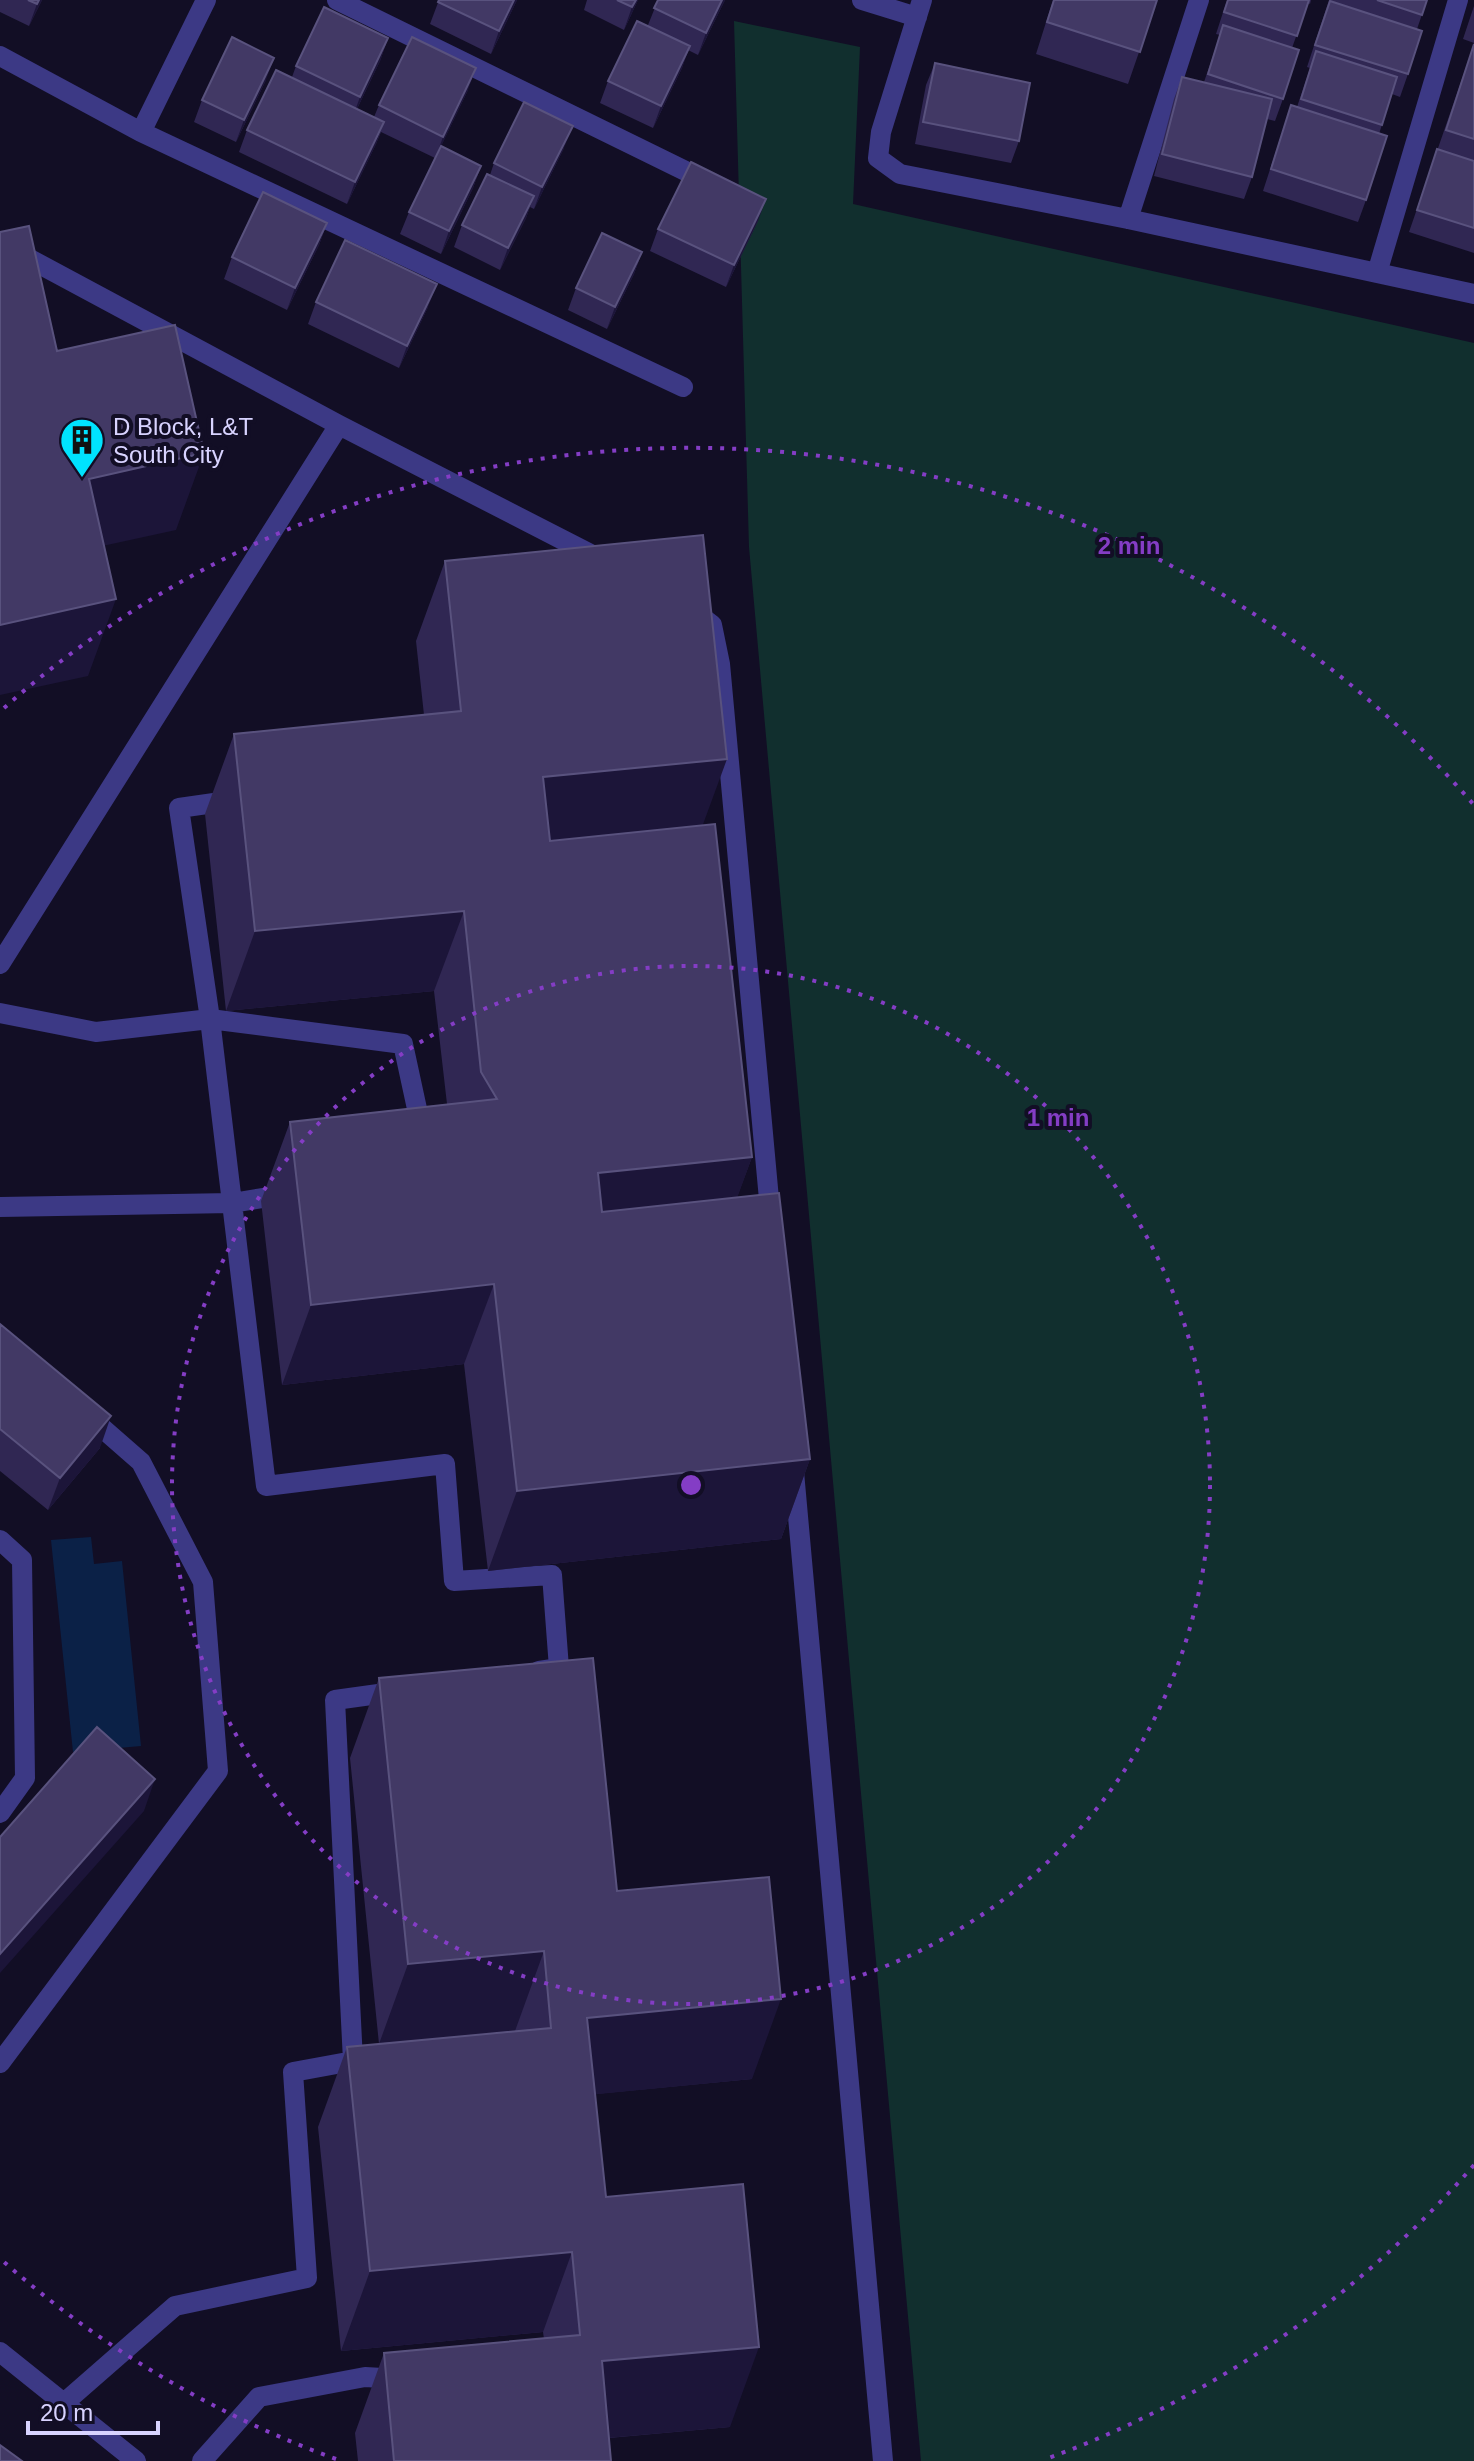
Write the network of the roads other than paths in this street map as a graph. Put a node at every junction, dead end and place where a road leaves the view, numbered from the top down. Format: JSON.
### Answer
{"nodes":[{"id":1,"x":206,"y":0,"type":"edge"},
{"id":2,"x":337,"y":0,"type":"edge"},
{"id":3,"x":862,"y":0,"type":"edge"},
{"id":4,"x":1199,"y":0,"type":"edge"},
{"id":5,"x":1458,"y":0,"type":"edge"},
{"id":6,"x":920,"y":8,"type":"edge"},
{"id":7,"x":0,"y":56,"type":"edge"},
{"id":8,"x":141,"y":132,"type":"junction"},
{"id":9,"x":721,"y":188,"type":"edge"},
{"id":10,"x":1128,"y":219,"type":"junction"},
{"id":11,"x":0,"y":243,"type":"edge"},
{"id":12,"x":1377,"y":273,"type":"junction"},
{"id":13,"x":1474,"y":294,"type":"edge"},
{"id":14,"x":683,"y":387,"type":"dead end"},
{"id":15,"x":339,"y":425,"type":"junction"},
{"id":16,"x":614,"y":566,"type":"edge"},
{"id":17,"x":682,"y":601,"type":"edge"},
{"id":18,"x":257,"y":797,"type":"edge"},
{"id":19,"x":0,"y":964,"type":"edge"},
{"id":20,"x":0,"y":1013,"type":"edge"},
{"id":21,"x":210,"y":1019,"type":"junction"},
{"id":22,"x":427,"y":1156,"type":"edge"},
{"id":23,"x":309,"y":1191,"type":"edge"},
{"id":24,"x":232,"y":1203,"type":"junction"},
{"id":25,"x":0,"y":1207,"type":"edge"},
{"id":26,"x":772,"y":1236,"type":"edge"},
{"id":27,"x":71,"y":1401,"type":"edge"},
{"id":28,"x":792,"y":1459,"type":"edge"},
{"id":29,"x":0,"y":1540,"type":"edge"},
{"id":30,"x":514,"y":1675,"type":"edge"},
{"id":31,"x":425,"y":1688,"type":"edge"},
{"id":32,"x":0,"y":1813,"type":"edge"},
{"id":33,"x":0,"y":2063,"type":"edge"},
{"id":34,"x":0,"y":2352,"type":"edge"},
{"id":35,"x":423,"y":2380,"type":"edge"},
{"id":36,"x":64,"y":2403,"type":"junction"},
{"id":37,"x":136,"y":2461,"type":"edge"},
{"id":38,"x":202,"y":2461,"type":"edge"},
{"id":39,"x":883,"y":2461,"type":"edge"}],
"edges":[{"from":1,"to":8,"type":"street"},
{"from":2,"to":9,"type":"street"},
{"from":3,"to":6,"type":"street"},
{"from":4,"to":10,"type":"street"},
{"from":5,"to":12,"type":"street"},
{"from":6,"to":10,"type":"street"},
{"from":7,"to":8,"type":"street"},
{"from":8,"to":14,"type":"street"},
{"from":10,"to":12,"type":"street"},
{"from":11,"to":15,"type":"street"},
{"from":12,"to":13,"type":"street"},
{"from":15,"to":16,"type":"street"},
{"from":15,"to":19,"type":"street"},
{"from":17,"to":26,"type":"street"},
{"from":18,"to":21,"type":"street"},
{"from":20,"to":21,"type":"street"},
{"from":21,"to":22,"type":"street"},
{"from":21,"to":24,"type":"street"},
{"from":23,"to":24,"type":"street"},
{"from":24,"to":25,"type":"street"},
{"from":24,"to":30,"type":"street"},
{"from":27,"to":33,"type":"street"},
{"from":28,"to":39,"type":"street"},
{"from":29,"to":32,"type":"street"},
{"from":31,"to":36,"type":"street"},
{"from":34,"to":36,"type":"street"},
{"from":35,"to":38,"type":"street"},
{"from":36,"to":37,"type":"street"}]}
